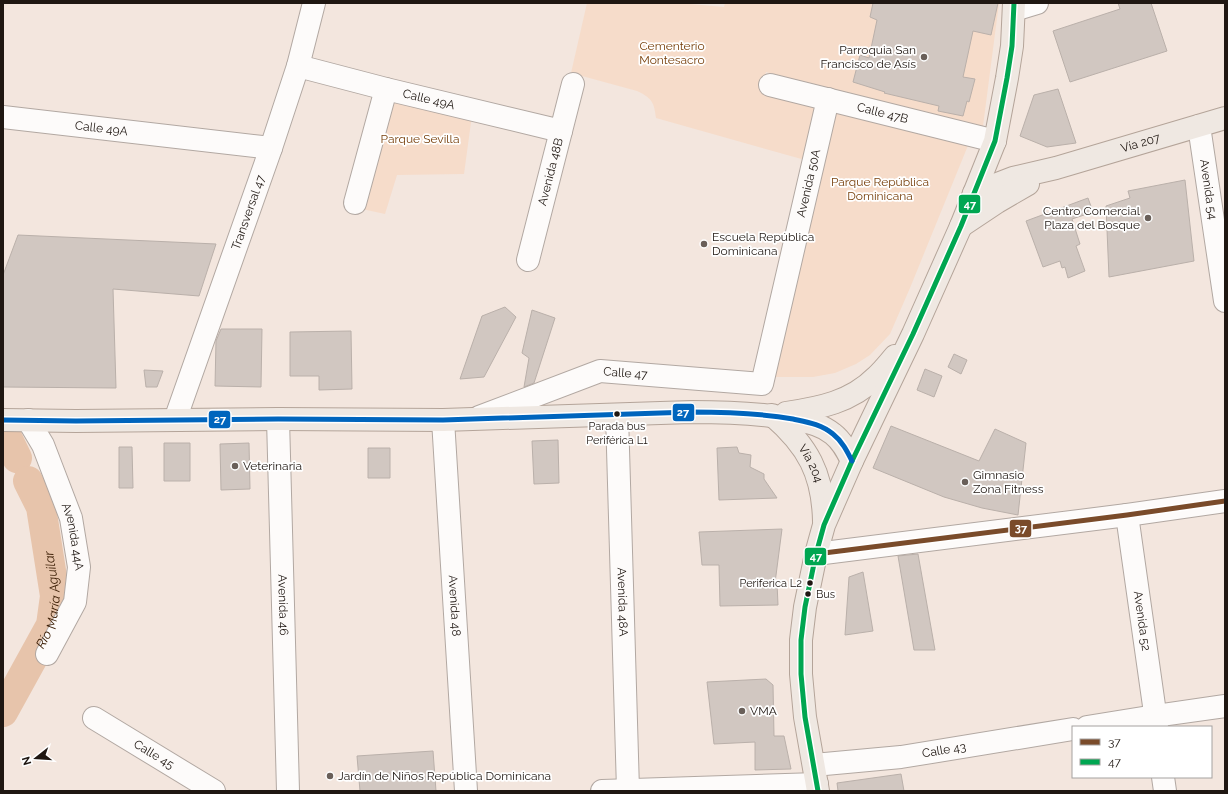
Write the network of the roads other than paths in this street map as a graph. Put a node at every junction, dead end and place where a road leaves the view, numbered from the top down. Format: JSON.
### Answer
{"nodes":[{"id":1,"x":314,"y":3,"type":"edge"},
{"id":2,"x":1037,"y":3,"type":"edge"},
{"id":3,"x":1014,"y":7,"type":"edge"},
{"id":4,"x":298,"y":66,"type":"junction"},
{"id":5,"x":573,"y":84,"type":"dead end"},
{"id":6,"x":770,"y":85,"type":"dead end"},
{"id":7,"x":386,"y":89,"type":"junction"},
{"id":8,"x":828,"y":99,"type":"junction"},
{"id":9,"x":3,"y":117,"type":"edge"},
{"id":10,"x":1225,"y":118,"type":"edge"},
{"id":11,"x":1199,"y":126,"type":"junction"},
{"id":12,"x":561,"y":131,"type":"junction"},
{"id":13,"x":995,"y":141,"type":"junction"},
{"id":14,"x":271,"y":148,"type":"junction"},
{"id":15,"x":1056,"y":168,"type":"junction"},
{"id":16,"x":974,"y":193,"type":"junction"},
{"id":17,"x":355,"y":203,"type":"dead end"},
{"id":18,"x":961,"y":226,"type":"junction"},
{"id":19,"x":528,"y":260,"type":"dead end"},
{"id":20,"x":1224,"y":292,"type":"edge"},
{"id":21,"x":913,"y":334,"type":"junction"},
{"id":22,"x":762,"y":384,"type":"joint"},
{"id":23,"x":617,"y":415,"type":"junction"},
{"id":24,"x":772,"y":415,"type":"junction"},
{"id":25,"x":278,"y":419,"type":"junction"},
{"id":26,"x":474,"y":419,"type":"junction"},
{"id":27,"x":15,"y":420,"type":"edge"},
{"id":28,"x":175,"y":420,"type":"junction"},
{"id":29,"x":443,"y":420,"type":"junction"},
{"id":30,"x":852,"y":461,"type":"junction"},
{"id":31,"x":1225,"y":501,"type":"edge"},
{"id":32,"x":1127,"y":515,"type":"junction"},
{"id":33,"x":824,"y":525,"type":"junction"},
{"id":34,"x":816,"y":554,"type":"junction"},
{"id":35,"x":47,"y":654,"type":"dead end"},
{"id":36,"x":1225,"y":706,"type":"edge"},
{"id":37,"x":94,"y":718,"type":"dead end"},
{"id":38,"x":1156,"y":721,"type":"edge"},
{"id":39,"x":1099,"y":726,"type":"edge"},
{"id":40,"x":1072,"y":729,"type":"edge"},
{"id":41,"x":1163,"y":778,"type":"edge"},
{"id":42,"x":817,"y":780,"type":"edge"},
{"id":43,"x":628,"y":790,"type":"junction"},
{"id":44,"x":214,"y":791,"type":"edge"},
{"id":45,"x":288,"y":791,"type":"edge"},
{"id":46,"x":466,"y":791,"type":"edge"},
{"id":47,"x":602,"y":791,"type":"edge"},
{"id":48,"x":1165,"y":791,"type":"edge"}],
"edges":[{"from":1,"to":4,"type":"street","name":"Transversal 47"},
{"from":2,"to":3,"type":"street"},
{"from":3,"to":13,"type":"main road"},
{"from":4,"to":7,"type":"street","name":"Calle 49A"},
{"from":4,"to":14,"type":"street","name":"Transversal 47"},
{"from":5,"to":12,"type":"street","name":"Avenida 48B"},
{"from":6,"to":8,"type":"street","name":"Calle 47B"},
{"from":7,"to":12,"type":"street","name":"Calle 49A"},
{"from":7,"to":17,"type":"street"},
{"from":8,"to":13,"type":"street","name":"Calle 47B"},
{"from":8,"to":22,"type":"street","name":"Avenida 50A"},
{"from":9,"to":14,"type":"street","name":"Calle 49A"},
{"from":10,"to":11,"type":"main road","name":"Vía 207"},
{"from":11,"to":15,"type":"main road","name":"Vía 207"},
{"from":11,"to":20,"type":"street","name":"Avenida 54"},
{"from":12,"to":19,"type":"street","name":"Avenida 48B"},
{"from":13,"to":16,"type":"main road"},
{"from":14,"to":28,"type":"street","name":"Transversal 47"},
{"from":15,"to":16,"type":"main road","name":"Vía 207"},
{"from":15,"to":18,"type":"main road","name":"Vía 207"},
{"from":16,"to":18,"type":"main road"},
{"from":18,"to":21,"type":"main road"},
{"from":21,"to":24,"type":"main road"},
{"from":21,"to":30,"type":"main road"},
{"from":22,"to":26,"type":"street","name":"Calle 47"},
{"from":23,"to":24,"type":"main road"},
{"from":23,"to":26,"type":"main road"},
{"from":23,"to":43,"type":"street","name":"Avenida 48A"},
{"from":24,"to":30,"type":"main road"},
{"from":24,"to":33,"type":"main road","name":"Vía 204"},
{"from":25,"to":28,"type":"main road"},
{"from":25,"to":29,"type":"main road"},
{"from":25,"to":45,"type":"street","name":"Avenida 46"},
{"from":26,"to":29,"type":"main road"},
{"from":27,"to":28,"type":"main road"},
{"from":27,"to":35,"type":"street","name":"Avenida 44A"},
{"from":29,"to":46,"type":"street","name":"Avenida 48"},
{"from":30,"to":33,"type":"main road"},
{"from":31,"to":32,"type":"street"},
{"from":32,"to":34,"type":"street"},
{"from":32,"to":38,"type":"street","name":"Avenida 52"},
{"from":33,"to":34,"type":"main road"},
{"from":34,"to":42,"type":"main road"},
{"from":36,"to":38,"type":"street"},
{"from":37,"to":44,"type":"street","name":"Calle 45"},
{"from":38,"to":39,"type":"street"},
{"from":40,"to":42,"type":"street","name":"Calle 43"},
{"from":41,"to":48,"type":"street"},
{"from":42,"to":43,"type":"street","name":"Calle 43"},
{"from":43,"to":47,"type":"street","name":"Calle 43"}]}
